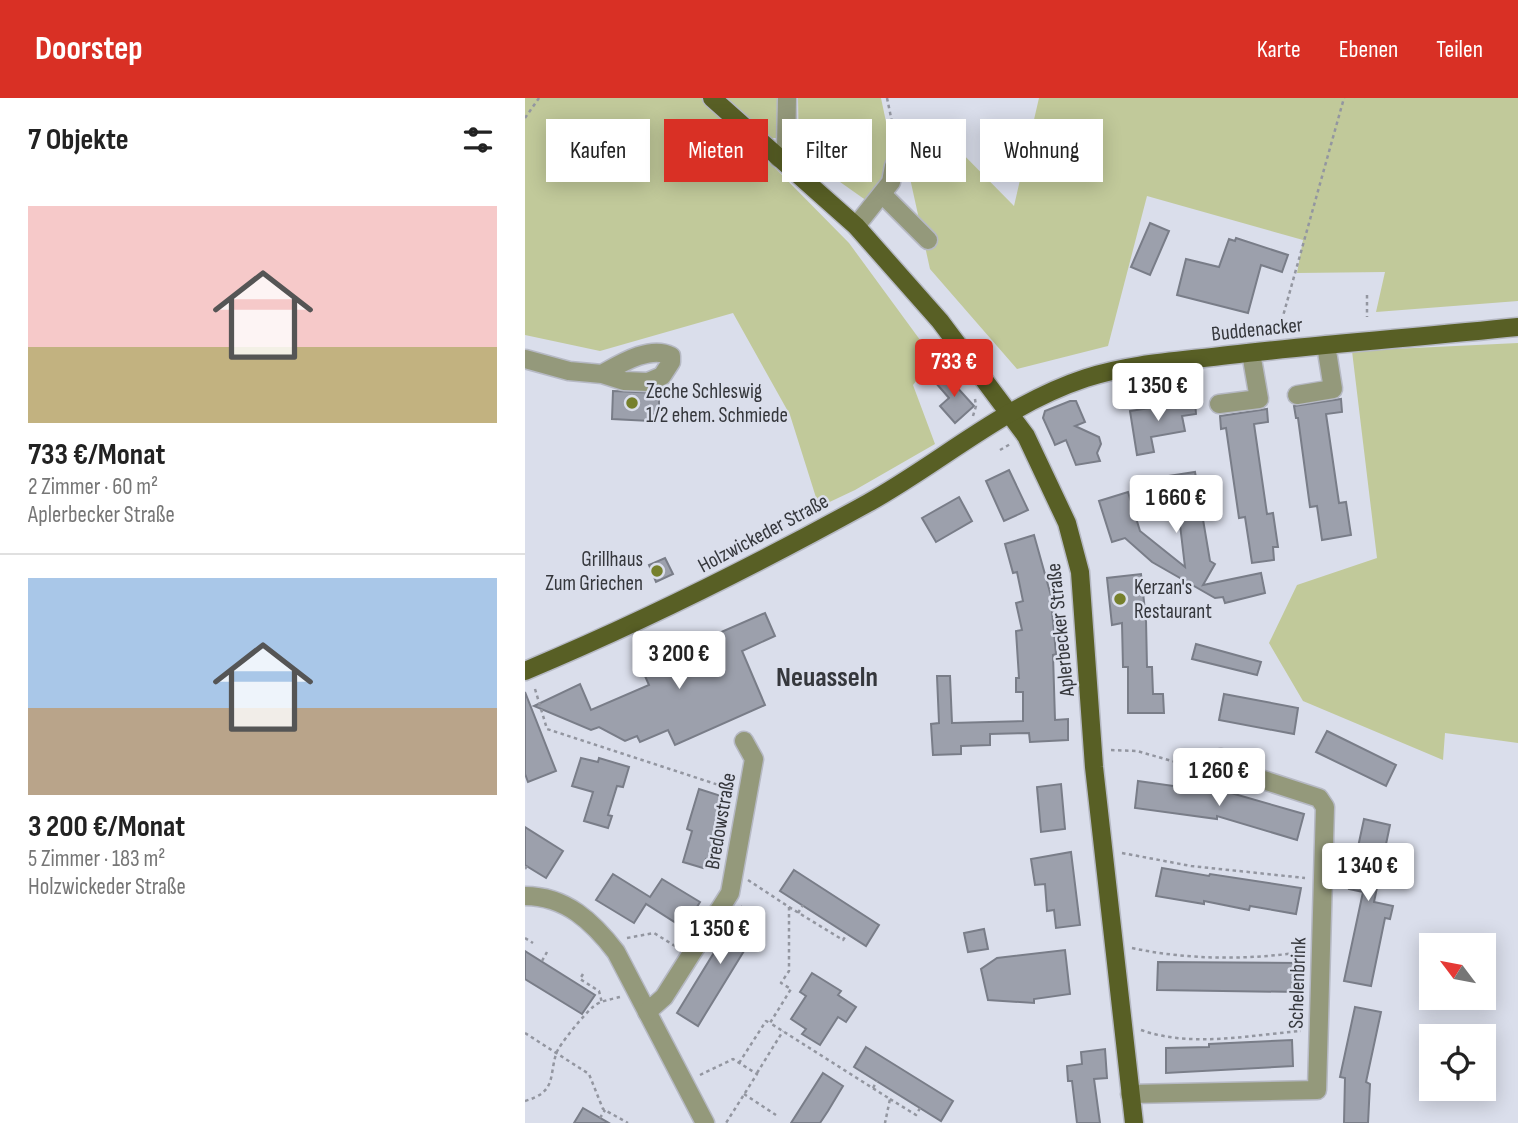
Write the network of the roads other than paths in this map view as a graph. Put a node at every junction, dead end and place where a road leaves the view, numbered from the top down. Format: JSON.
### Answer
{"nodes":[{"id":1,"x":712,"y":98,"type":"edge"},
{"id":2,"x":787,"y":98,"type":"edge"},
{"id":3,"x":778,"y":158,"type":"junction"},
{"id":4,"x":891,"y":182,"type":"edge"},
{"id":5,"x":882,"y":194,"type":"junction"},
{"id":6,"x":856,"y":226,"type":"junction"},
{"id":7,"x":928,"y":240,"type":"dead end"},
{"id":8,"x":1518,"y":327,"type":"edge"},
{"id":9,"x":1326,"y":345,"type":"junction"},
{"id":10,"x":1251,"y":353,"type":"junction"},
{"id":11,"x":525,"y":359,"type":"edge"},
{"id":12,"x":601,"y":374,"type":"dead end"},
{"id":13,"x":1297,"y":395,"type":"dead end"},
{"id":14,"x":1219,"y":404,"type":"dead end"},
{"id":15,"x":1011,"y":414,"type":"junction"},
{"id":16,"x":525,"y":671,"type":"edge"},
{"id":17,"x":744,"y":741,"type":"dead end"},
{"id":18,"x":1221,"y":758,"type":"road end"},
{"id":19,"x":525,"y":896,"type":"edge"},
{"id":20,"x":647,"y":1012,"type":"junction"},
{"id":21,"x":1130,"y":1094,"type":"junction"},
{"id":22,"x":705,"y":1123,"type":"edge"},
{"id":23,"x":1134,"y":1123,"type":"edge"}],
"edges":[{"from":1,"to":3,"type":"main road","name":"Aplerbecker Straße"},
{"from":2,"to":3,"type":"street"},
{"from":3,"to":6,"type":"main road","name":"Aplerbecker Straße"},
{"from":4,"to":5,"type":"street"},
{"from":5,"to":6,"type":"street"},
{"from":5,"to":7,"type":"street"},
{"from":6,"to":15,"type":"main road","name":"Aplerbecker Straße"},
{"from":8,"to":9,"type":"main road","name":"Buddenacker"},
{"from":9,"to":10,"type":"main road","name":"Buddenacker"},
{"from":9,"to":13,"type":"street"},
{"from":10,"to":14,"type":"street"},
{"from":10,"to":15,"type":"main road","name":"Buddenacker"},
{"from":11,"to":12,"type":"street"},
{"from":15,"to":16,"type":"main road","name":"Holzwickeder Straße"},
{"from":15,"to":21,"type":"main road","name":"Aplerbecker Straße"},
{"from":17,"to":20,"type":"street","name":"Bredowstraße"},
{"from":18,"to":21,"type":"street","name":"Schelenbrink"},
{"from":19,"to":20,"type":"street"},
{"from":20,"to":22,"type":"street"},
{"from":21,"to":23,"type":"main road","name":"Aplerbecker Straße"}]}
